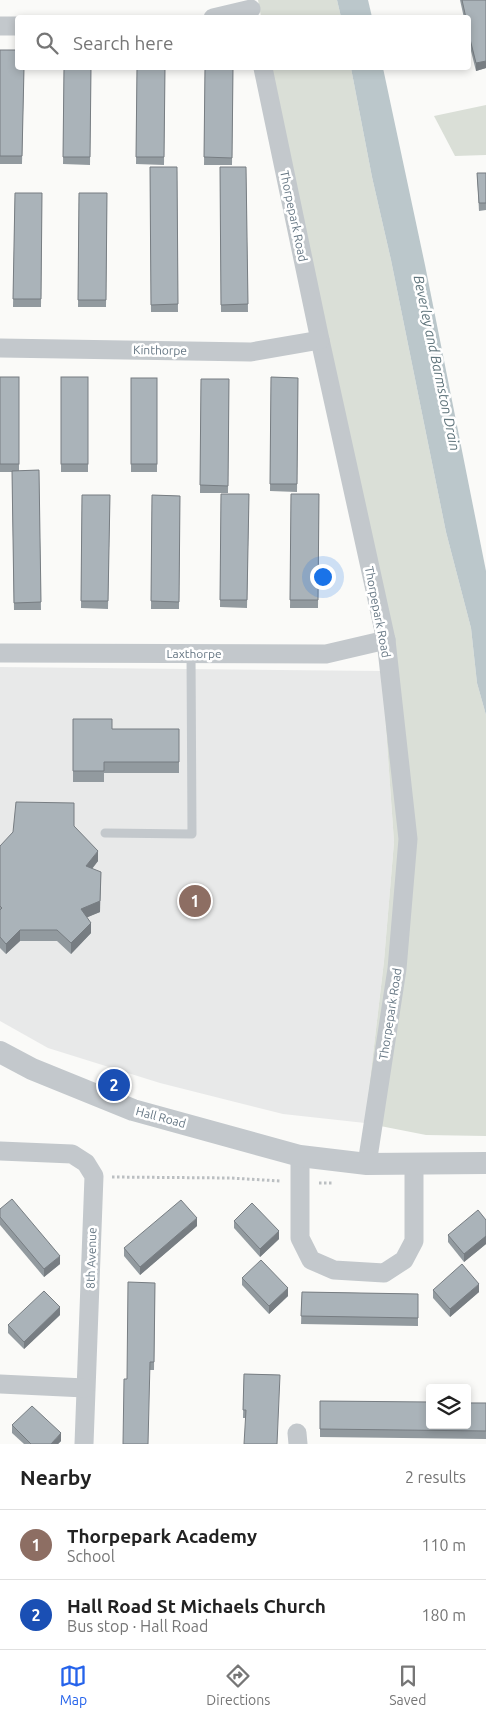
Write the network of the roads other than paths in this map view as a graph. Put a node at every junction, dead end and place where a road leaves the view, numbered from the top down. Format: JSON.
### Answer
{"nodes":[{"id":1,"x":251,"y":9,"type":"edge"},
{"id":2,"x":226,"y":15,"type":"edge"},
{"id":3,"x":0,"y":26,"type":"edge"},
{"id":4,"x":15,"y":26,"type":"edge"},
{"id":5,"x":263,"y":70,"type":"edge"},
{"id":6,"x":320,"y":340,"type":"junction"},
{"id":7,"x":0,"y":348,"type":"edge"},
{"id":8,"x":386,"y":640,"type":"junction"},
{"id":9,"x":0,"y":653,"type":"edge"},
{"id":10,"x":191,"y":653,"type":"junction"},
{"id":11,"x":105,"y":834,"type":"dead end"},
{"id":12,"x":0,"y":1052,"type":"edge"},
{"id":13,"x":0,"y":1151,"type":"edge"},
{"id":14,"x":300,"y":1156,"type":"junction"},
{"id":15,"x":486,"y":1163,"type":"edge"},
{"id":16,"x":367,"y":1164,"type":"junction"},
{"id":17,"x":414,"y":1165,"type":"junction"},
{"id":18,"x":0,"y":1384,"type":"edge"},
{"id":19,"x":85,"y":1388,"type":"junction"},
{"id":20,"x":84,"y":1444,"type":"edge"}],
"edges":[{"from":1,"to":2,"type":"street"},
{"from":3,"to":4,"type":"street"},
{"from":5,"to":6,"type":"street","name":"Thorpepark Road"},
{"from":6,"to":7,"type":"street","name":"Kinthorpe"},
{"from":6,"to":8,"type":"street","name":"Thorpepark Road"},
{"from":8,"to":10,"type":"street","name":"Laxthorpe"},
{"from":8,"to":16,"type":"street","name":"Thorpepark Road"},
{"from":9,"to":10,"type":"street","name":"Laxthorpe"},
{"from":10,"to":11,"type":"lane"},
{"from":12,"to":14,"type":"street","name":"Hall Road"},
{"from":13,"to":19,"type":"street","name":"8th Avenue"},
{"from":14,"to":16,"type":"street","name":"Hall Road"},
{"from":14,"to":17,"type":"street"},
{"from":15,"to":17,"type":"street","name":"Hall Road"},
{"from":16,"to":17,"type":"street","name":"Hall Road"},
{"from":18,"to":19,"type":"street"},
{"from":19,"to":20,"type":"street","name":"8th Avenue"}]}
